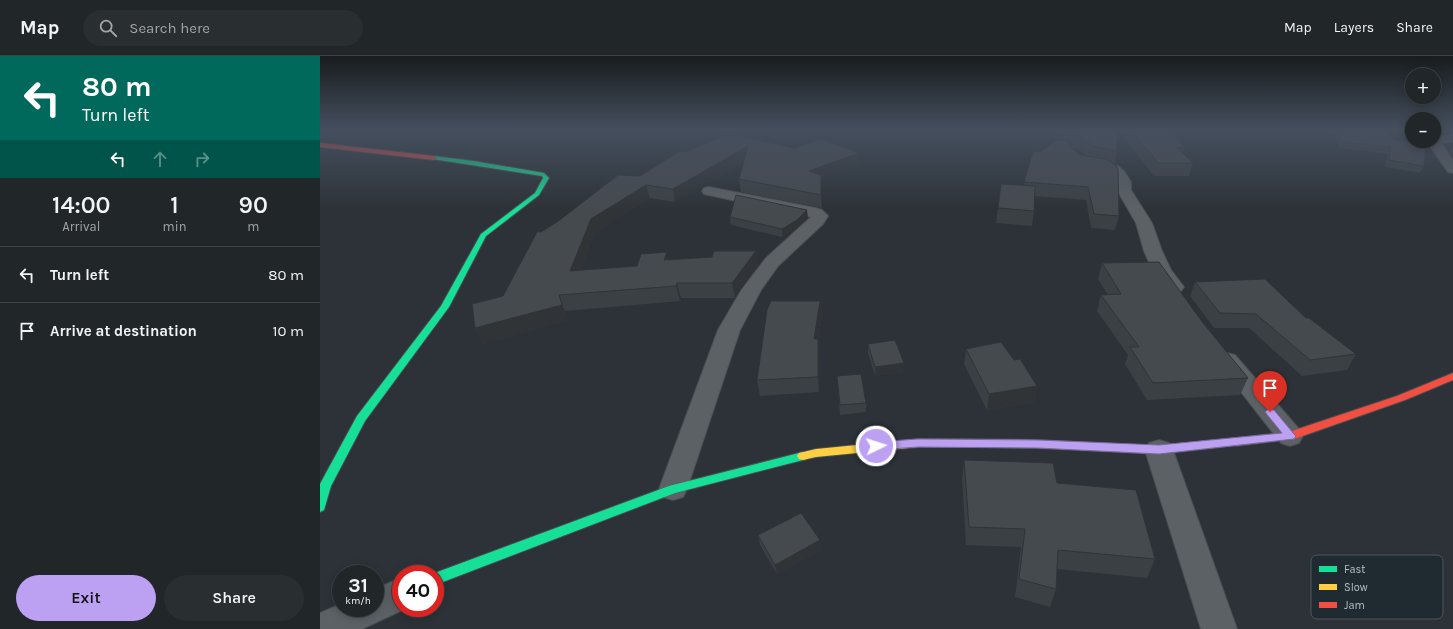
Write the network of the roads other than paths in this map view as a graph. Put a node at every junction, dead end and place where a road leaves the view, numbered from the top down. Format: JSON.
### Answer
{"nodes":[{"id":1,"x":423,"y":157,"type":"edge"},
{"id":2,"x":1444,"y":157,"type":"edge"},
{"id":3,"x":1076,"y":159,"type":"edge"},
{"id":4,"x":1453,"y":169,"type":"edge"},
{"id":5,"x":709,"y":191,"type":"dead end"},
{"id":6,"x":1184,"y":302,"type":"edge"},
{"id":7,"x":1216,"y":346,"type":"edge"},
{"id":8,"x":1453,"y":376,"type":"edge"},
{"id":9,"x":1290,"y":436,"type":"junction"},
{"id":10,"x":1159,"y":450,"type":"junction"},
{"id":11,"x":673,"y":489,"type":"junction"},
{"id":12,"x":320,"y":508,"type":"edge"},
{"id":13,"x":444,"y":576,"type":"edge"},
{"id":14,"x":350,"y":617,"type":"edge"},
{"id":15,"x":323,"y":629,"type":"edge"},
{"id":16,"x":1219,"y":629,"type":"edge"}],
"edges":[{"from":1,"to":12,"type":"street"},
{"from":2,"to":4,"type":"street"},
{"from":3,"to":6,"type":"street"},
{"from":5,"to":11,"type":"street"},
{"from":7,"to":9,"type":"street"},
{"from":8,"to":9,"type":"street"},
{"from":9,"to":10,"type":"street"},
{"from":10,"to":11,"type":"street"},
{"from":10,"to":16,"type":"street"},
{"from":11,"to":13,"type":"street"},
{"from":14,"to":15,"type":"street"}]}
